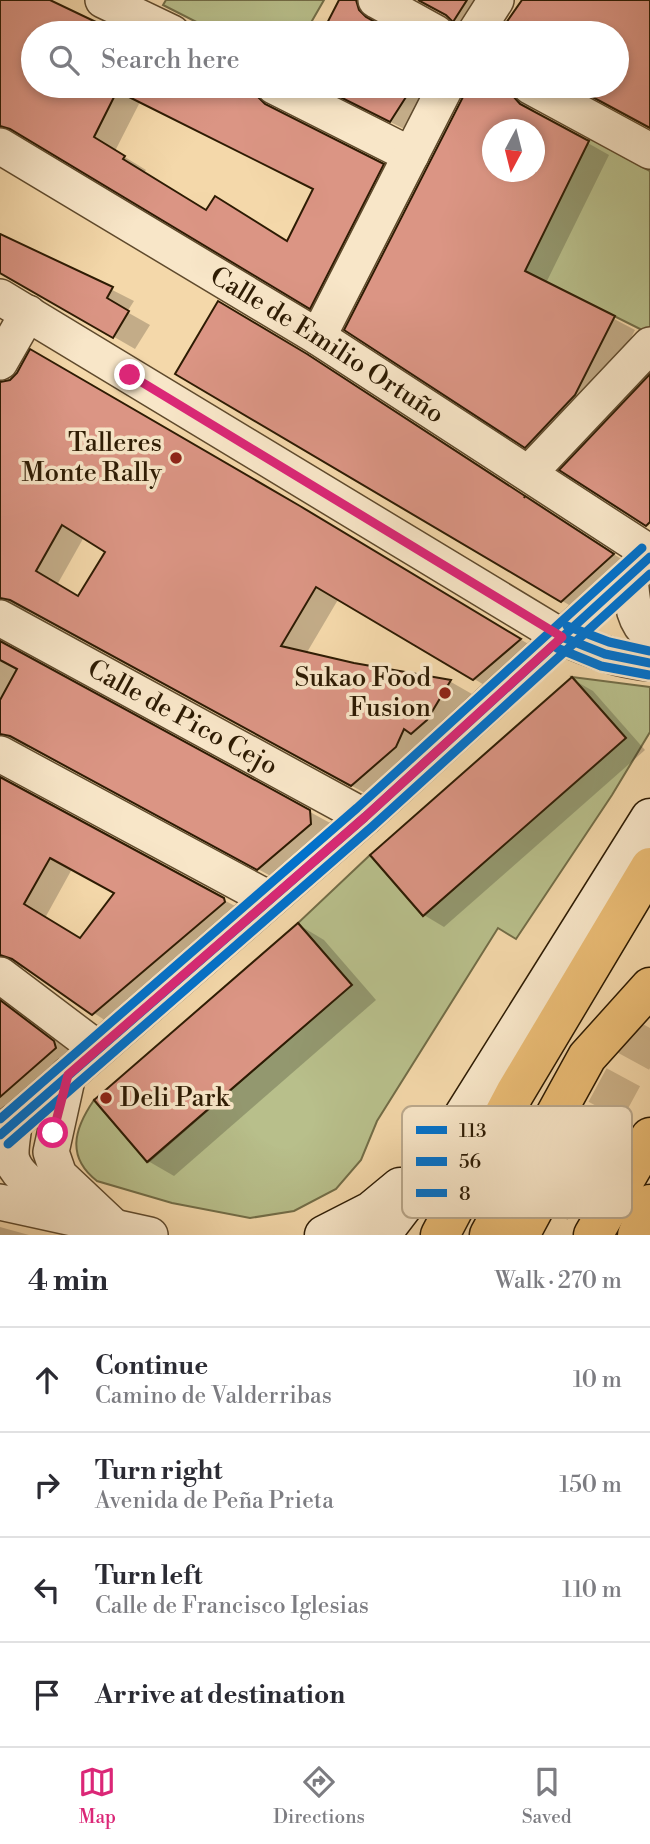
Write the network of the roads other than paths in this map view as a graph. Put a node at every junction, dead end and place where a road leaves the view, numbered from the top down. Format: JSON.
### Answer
{"nodes":[{"id":1,"x":376,"y":0,"type":"edge"},
{"id":2,"x":496,"y":0,"type":"edge"},
{"id":3,"x":123,"y":4,"type":"edge"},
{"id":4,"x":152,"y":21,"type":"edge"},
{"id":5,"x":414,"y":21,"type":"edge"},
{"id":6,"x":483,"y":21,"type":"edge"},
{"id":7,"x":298,"y":98,"type":"edge"},
{"id":8,"x":440,"y":98,"type":"edge"},
{"id":9,"x":552,"y":98,"type":"edge"},
{"id":10,"x":0,"y":146,"type":"edge"},
{"id":11,"x":650,"y":151,"type":"edge"},
{"id":12,"x":411,"y":155,"type":"junction"},
{"id":13,"x":14,"y":305,"type":"edge"},
{"id":14,"x":318,"y":337,"type":"junction"},
{"id":15,"x":650,"y":345,"type":"edge"},
{"id":16,"x":0,"y":362,"type":"edge"},
{"id":17,"x":529,"y":473,"type":"junction"},
{"id":18,"x":643,"y":562,"type":"edge"},
{"id":19,"x":0,"y":618,"type":"edge"},
{"id":20,"x":650,"y":635,"type":"edge"},
{"id":21,"x":562,"y":637,"type":"junction"},
{"id":22,"x":650,"y":663,"type":"edge"},
{"id":23,"x":0,"y":754,"type":"edge"},
{"id":24,"x":365,"y":817,"type":"junction"},
{"id":25,"x":650,"y":818,"type":"edge"},
{"id":26,"x":650,"y":867,"type":"edge"},
{"id":27,"x":269,"y":899,"type":"junction"},
{"id":28,"x":0,"y":975,"type":"edge"},
{"id":29,"x":650,"y":988,"type":"edge"},
{"id":30,"x":98,"y":1049,"type":"junction"},
{"id":31,"x":68,"y":1075,"type":"junction"},
{"id":32,"x":468,"y":1106,"type":"edge"},
{"id":33,"x":507,"y":1106,"type":"edge"},
{"id":34,"x":560,"y":1106,"type":"edge"},
{"id":35,"x":588,"y":1106,"type":"edge"},
{"id":36,"x":7,"y":1128,"type":"edge"},
{"id":37,"x":650,"y":1137,"type":"edge"},
{"id":38,"x":632,"y":1168,"type":"edge"},
{"id":39,"x":402,"y":1185,"type":"edge"},
{"id":40,"x":0,"y":1202,"type":"edge"},
{"id":41,"x":650,"y":1205,"type":"edge"},
{"id":42,"x":402,"y":1208,"type":"edge"},
{"id":43,"x":449,"y":1218,"type":"edge"},
{"id":44,"x":498,"y":1218,"type":"edge"},
{"id":45,"x":529,"y":1218,"type":"tunnel mouth"},
{"id":46,"x":603,"y":1218,"type":"edge"},
{"id":47,"x":112,"y":1225,"type":"junction"},
{"id":48,"x":150,"y":1235,"type":"edge"},
{"id":49,"x":324,"y":1235,"type":"edge"},
{"id":50,"x":381,"y":1235,"type":"edge"},
{"id":51,"x":440,"y":1235,"type":"edge"},
{"id":52,"x":489,"y":1235,"type":"edge"},
{"id":53,"x":520,"y":1235,"type":"edge"},
{"id":54,"x":593,"y":1235,"type":"edge"},
{"id":55,"x":637,"y":1235,"type":"edge"}],
"edges":[{"from":1,"to":5,"type":"street"},
{"from":2,"to":6,"type":"street"},
{"from":3,"to":4,"type":"street"},
{"from":7,"to":12,"type":"street"},
{"from":8,"to":12,"type":"street"},
{"from":9,"to":11,"type":"street"},
{"from":10,"to":14,"type":"street","name":"Calle de Emilio Ortuño"},
{"from":12,"to":14,"type":"street"},
{"from":13,"to":16,"type":"street"},
{"from":13,"to":21,"type":"street"},
{"from":14,"to":17,"type":"street","name":"Calle de Emilio Ortuño"},
{"from":15,"to":17,"type":"street"},
{"from":17,"to":18,"type":"street","name":"Calle de Emilio Ortuño"},
{"from":18,"to":20,"type":"street"},
{"from":18,"to":21,"type":"street"},
{"from":19,"to":24,"type":"street","name":"Calle de Pico Cejo"},
{"from":21,"to":22,"type":"street"},
{"from":21,"to":24,"type":"street"},
{"from":23,"to":27,"type":"street"},
{"from":24,"to":27,"type":"street"},
{"from":25,"to":32,"type":"main road"},
{"from":26,"to":33,"type":"highway"},
{"from":27,"to":30,"type":"street"},
{"from":28,"to":30,"type":"street"},
{"from":29,"to":34,"type":"highway"},
{"from":29,"to":35,"type":"highway"},
{"from":30,"to":31,"type":"street"},
{"from":31,"to":36,"type":"street"},
{"from":31,"to":47,"type":"street"},
{"from":36,"to":47,"type":"street"},
{"from":37,"to":38,"type":"highway"},
{"from":39,"to":49,"type":"main road"},
{"from":40,"to":47,"type":"street"},
{"from":41,"to":55,"type":"highway"},
{"from":42,"to":50,"type":"main road"},
{"from":43,"to":51,"type":"highway"},
{"from":44,"to":52,"type":"highway"},
{"from":45,"to":53,"type":"highway"},
{"from":46,"to":54,"type":"highway"},
{"from":47,"to":48,"type":"street"}]}
